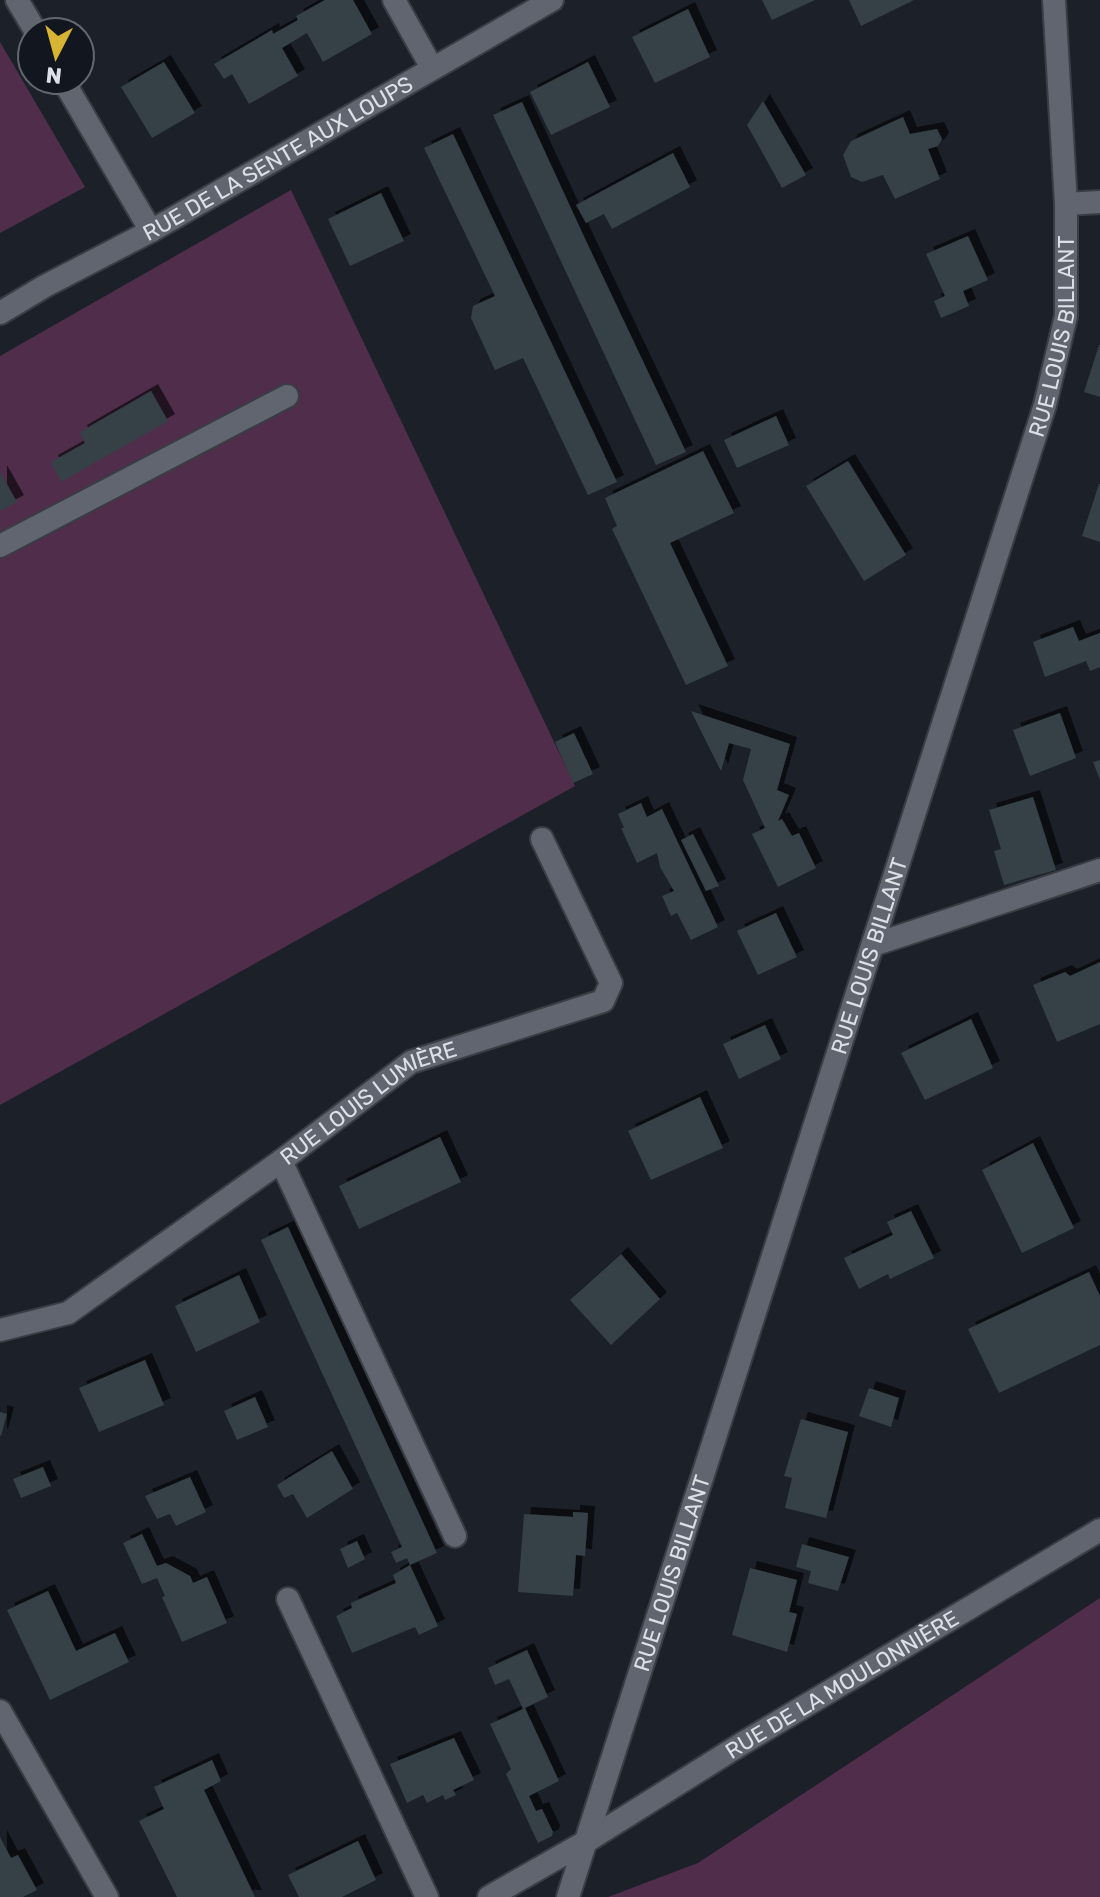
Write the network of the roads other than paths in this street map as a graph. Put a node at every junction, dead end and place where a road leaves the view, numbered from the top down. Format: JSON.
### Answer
{"nodes":[{"id":1,"x":394,"y":0,"type":"edge"},
{"id":2,"x":552,"y":0,"type":"edge"},
{"id":3,"x":1054,"y":0,"type":"edge"},
{"id":4,"x":432,"y":68,"type":"junction"},
{"id":5,"x":72,"y":96,"type":"edge"},
{"id":6,"x":1100,"y":202,"type":"edge"},
{"id":7,"x":1066,"y":204,"type":"junction"},
{"id":8,"x":151,"y":231,"type":"junction"},
{"id":9,"x":0,"y":313,"type":"edge"},
{"id":10,"x":287,"y":396,"type":"dead end"},
{"id":11,"x":0,"y":546,"type":"edge"},
{"id":12,"x":542,"y":839,"type":"dead end"},
{"id":13,"x":1100,"y":870,"type":"edge"},
{"id":14,"x":873,"y":945,"type":"junction"},
{"id":15,"x":281,"y":1161,"type":"junction"},
{"id":16,"x":0,"y":1330,"type":"edge"},
{"id":17,"x":1100,"y":1530,"type":"edge"},
{"id":18,"x":455,"y":1536,"type":"dead end"},
{"id":19,"x":288,"y":1599,"type":"dead end"},
{"id":20,"x":3,"y":1724,"type":"edge"},
{"id":21,"x":587,"y":1841,"type":"junction"},
{"id":22,"x":107,"y":1897,"type":"edge"},
{"id":23,"x":427,"y":1897,"type":"edge"},
{"id":24,"x":489,"y":1897,"type":"edge"},
{"id":25,"x":568,"y":1897,"type":"edge"}],
"edges":[{"from":1,"to":4,"type":"street"},
{"from":2,"to":4,"type":"street","name":"RUE DE LA SENTE AUX LOUPS"},
{"from":3,"to":7,"type":"street","name":"RUE LOUIS BILLANT"},
{"from":4,"to":8,"type":"street","name":"RUE DE LA SENTE AUX LOUPS"},
{"from":5,"to":8,"type":"street"},
{"from":6,"to":7,"type":"street"},
{"from":7,"to":14,"type":"street","name":"RUE LOUIS BILLANT"},
{"from":8,"to":9,"type":"street","name":"RUE DE LA SENTE AUX LOUPS"},
{"from":10,"to":11,"type":"street"},
{"from":12,"to":15,"type":"street","name":"RUE LOUIS LUMIÈRE"},
{"from":13,"to":14,"type":"street"},
{"from":14,"to":21,"type":"street","name":"RUE LOUIS BILLANT"},
{"from":15,"to":16,"type":"street","name":"RUE LOUIS LUMIÈRE"},
{"from":15,"to":18,"type":"street"},
{"from":17,"to":21,"type":"street","name":"RUE DE LA MOULONNIÈRE"},
{"from":19,"to":23,"type":"street"},
{"from":20,"to":22,"type":"street"},
{"from":21,"to":24,"type":"street","name":"RUE DE LA MOULONNIÈRE"},
{"from":21,"to":25,"type":"street","name":"RUE LOUIS BILLANT"}]}
